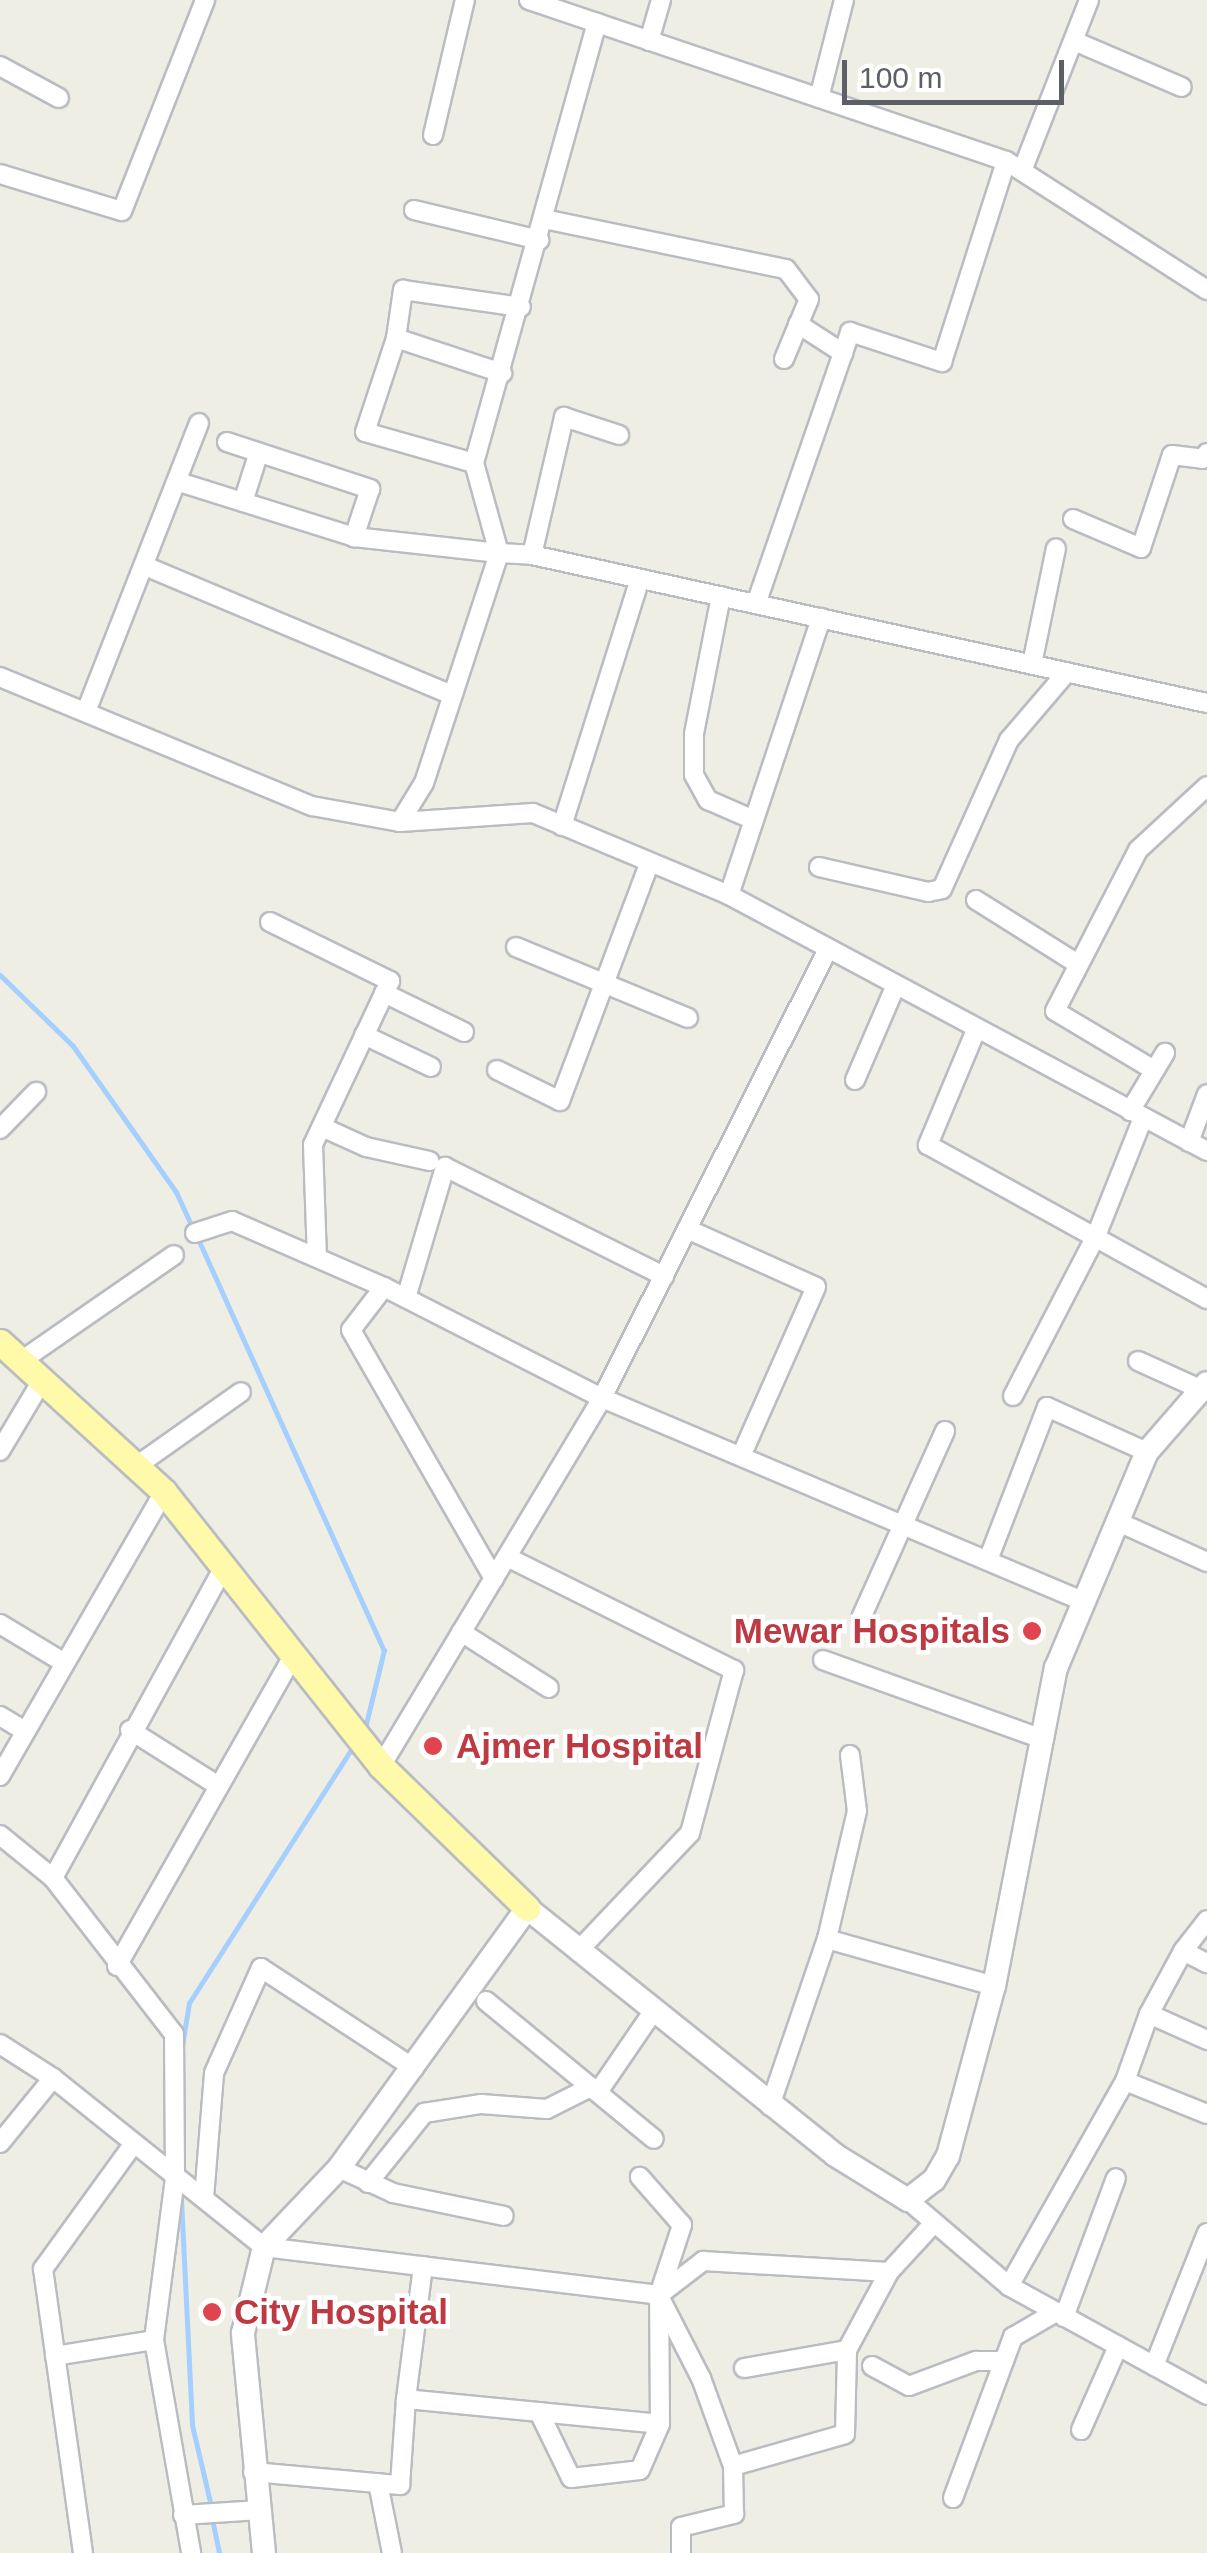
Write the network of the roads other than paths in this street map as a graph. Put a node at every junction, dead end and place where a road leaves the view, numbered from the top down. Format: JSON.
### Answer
{"nodes":[{"id":1,"x":206,"y":0,"type":"edge"},
{"id":2,"x":465,"y":0,"type":"edge"},
{"id":3,"x":529,"y":0,"type":"edge"},
{"id":4,"x":661,"y":0,"type":"edge"},
{"id":5,"x":844,"y":0,"type":"edge"},
{"id":6,"x":1090,"y":0,"type":"edge"},
{"id":7,"x":597,"y":23,"type":"junction"},
{"id":8,"x":1074,"y":40,"type":"junction"},
{"id":9,"x":649,"y":41,"type":"junction"},
{"id":10,"x":0,"y":66,"type":"edge"},
{"id":11,"x":1182,"y":87,"type":"dead end"},
{"id":12,"x":59,"y":98,"type":"dead end"},
{"id":13,"x":819,"y":98,"type":"junction"},
{"id":14,"x":433,"y":135,"type":"dead end"},
{"id":15,"x":1014,"y":166,"type":"junction"},
{"id":16,"x":0,"y":174,"type":"edge"},
{"id":17,"x":414,"y":210,"type":"dead end"},
{"id":18,"x":544,"y":219,"type":"junction"},
{"id":19,"x":539,"y":240,"type":"junction"},
{"id":20,"x":1207,"y":290,"type":"edge"},
{"id":21,"x":521,"y":307,"type":"junction"},
{"id":22,"x":798,"y":324,"type":"junction"},
{"id":23,"x":396,"y":338,"type":"junction"},
{"id":24,"x":843,"y":353,"type":"junction"},
{"id":25,"x":784,"y":358,"type":"dead end"},
{"id":26,"x":502,"y":372,"type":"junction"},
{"id":27,"x":199,"y":423,"type":"dead end"},
{"id":28,"x":619,"y":435,"type":"dead end"},
{"id":29,"x":228,"y":442,"type":"dead end"},
{"id":30,"x":259,"y":452,"type":"junction"},
{"id":31,"x":1207,"y":454,"type":"edge"},
{"id":32,"x":474,"y":464,"type":"junction"},
{"id":33,"x":178,"y":482,"type":"junction"},
{"id":34,"x":242,"y":502,"type":"junction"},
{"id":35,"x":1073,"y":519,"type":"dead end"},
{"id":36,"x":354,"y":536,"type":"junction"},
{"id":37,"x":1056,"y":548,"type":"dead end"},
{"id":38,"x":499,"y":553,"type":"junction"},
{"id":39,"x":532,"y":555,"type":"junction"},
{"id":40,"x":145,"y":566,"type":"junction"},
{"id":41,"x":640,"y":578,"type":"junction"},
{"id":42,"x":721,"y":596,"type":"junction"},
{"id":43,"x":756,"y":604,"type":"junction"},
{"id":44,"x":821,"y":618,"type":"junction"},
{"id":45,"x":1032,"y":664,"type":"junction"},
{"id":46,"x":1067,"y":672,"type":"junction"},
{"id":47,"x":0,"y":678,"type":"edge"},
{"id":48,"x":452,"y":695,"type":"junction"},
{"id":49,"x":1207,"y":703,"type":"edge"},
{"id":50,"x":87,"y":709,"type":"junction"},
{"id":51,"x":1207,"y":786,"type":"edge"},
{"id":52,"x":754,"y":820,"type":"junction"},
{"id":53,"x":400,"y":822,"type":"junction"},
{"id":54,"x":562,"y":826,"type":"junction"},
{"id":55,"x":649,"y":864,"type":"junction"},
{"id":56,"x":819,"y":867,"type":"dead end"},
{"id":57,"x":729,"y":895,"type":"junction"},
{"id":58,"x":976,"y":900,"type":"dead end"},
{"id":59,"x":270,"y":922,"type":"dead end"},
{"id":60,"x":516,"y":948,"type":"dead end"},
{"id":61,"x":828,"y":952,"type":"junction"},
{"id":62,"x":1078,"y":964,"type":"junction"},
{"id":63,"x":603,"y":983,"type":"junction"},
{"id":64,"x":895,"y":987,"type":"junction"},
{"id":65,"x":384,"y":993,"type":"junction"},
{"id":66,"x":688,"y":1018,"type":"dead end"},
{"id":67,"x":976,"y":1030,"type":"junction"},
{"id":68,"x":464,"y":1032,"type":"dead end"},
{"id":69,"x":364,"y":1036,"type":"junction"},
{"id":70,"x":1164,"y":1053,"type":"dead end"},
{"id":71,"x":431,"y":1066,"type":"dead end"},
{"id":72,"x":496,"y":1070,"type":"dead end"},
{"id":73,"x":1154,"y":1070,"type":"junction"},
{"id":74,"x":855,"y":1080,"type":"dead end"},
{"id":75,"x":36,"y":1092,"type":"dead end"},
{"id":76,"x":1207,"y":1094,"type":"edge"},
{"id":77,"x":1136,"y":1114,"type":"junction"},
{"id":78,"x":322,"y":1127,"type":"junction"},
{"id":79,"x":0,"y":1128,"type":"edge"},
{"id":80,"x":1189,"y":1142,"type":"junction"},
{"id":81,"x":1207,"y":1152,"type":"edge"},
{"id":82,"x":429,"y":1161,"type":"dead end"},
{"id":83,"x":687,"y":1229,"type":"junction"},
{"id":84,"x":1096,"y":1236,"type":"junction"},
{"id":85,"x":223,"y":1242,"type":"dead end"},
{"id":86,"x":174,"y":1255,"type":"dead end"},
{"id":87,"x":317,"y":1257,"type":"junction"},
{"id":88,"x":664,"y":1276,"type":"junction"},
{"id":89,"x":384,"y":1287,"type":"junction"},
{"id":90,"x":406,"y":1298,"type":"junction"},
{"id":91,"x":1207,"y":1299,"type":"edge"},
{"id":92,"x":0,"y":1342,"type":"edge"},
{"id":93,"x":22,"y":1361,"type":"junction"},
{"id":94,"x":1138,"y":1361,"type":"dead end"},
{"id":95,"x":42,"y":1379,"type":"junction"},
{"id":96,"x":1203,"y":1386,"type":"edge"},
{"id":97,"x":241,"y":1392,"type":"dead end"},
{"id":98,"x":1013,"y":1396,"type":"dead end"},
{"id":99,"x":602,"y":1398,"type":"junction"},
{"id":100,"x":945,"y":1431,"type":"dead end"},
{"id":101,"x":0,"y":1451,"type":"edge"},
{"id":102,"x":1147,"y":1452,"type":"junction"},
{"id":103,"x":741,"y":1456,"type":"junction"},
{"id":104,"x":138,"y":1465,"type":"junction"},
{"id":105,"x":164,"y":1492,"type":"junction"},
{"id":106,"x":1116,"y":1521,"type":"junction"},
{"id":107,"x":904,"y":1526,"type":"junction"},
{"id":108,"x":507,"y":1557,"type":"junction"},
{"id":109,"x":988,"y":1560,"type":"junction"},
{"id":110,"x":1207,"y":1562,"type":"edge"},
{"id":111,"x":224,"y":1567,"type":"junction"},
{"id":112,"x":494,"y":1579,"type":"junction"},
{"id":113,"x":1080,"y":1600,"type":"junction"},
{"id":114,"x":862,"y":1618,"type":"dead end"},
{"id":115,"x":0,"y":1624,"type":"edge"},
{"id":116,"x":461,"y":1632,"type":"junction"},
{"id":117,"x":292,"y":1658,"type":"junction"},
{"id":118,"x":824,"y":1660,"type":"dead end"},
{"id":119,"x":62,"y":1662,"type":"junction"},
{"id":120,"x":548,"y":1688,"type":"dead end"},
{"id":121,"x":0,"y":1716,"type":"edge"},
{"id":122,"x":25,"y":1730,"type":"junction"},
{"id":123,"x":130,"y":1730,"type":"junction"},
{"id":124,"x":1040,"y":1738,"type":"junction"},
{"id":125,"x":850,"y":1755,"type":"dead end"},
{"id":126,"x":376,"y":1761,"type":"junction"},
{"id":127,"x":0,"y":1776,"type":"edge"},
{"id":128,"x":217,"y":1786,"type":"junction"},
{"id":129,"x":0,"y":1834,"type":"edge"},
{"id":130,"x":53,"y":1878,"type":"junction"},
{"id":131,"x":527,"y":1908,"type":"junction"},
{"id":132,"x":1207,"y":1920,"type":"edge"},
{"id":133,"x":827,"y":1939,"type":"junction"},
{"id":134,"x":578,"y":1951,"type":"junction"},
{"id":135,"x":1183,"y":1951,"type":"junction"},
{"id":136,"x":1207,"y":1963,"type":"edge"},
{"id":137,"x":117,"y":1966,"type":"junction"},
{"id":138,"x":994,"y":1986,"type":"junction"},
{"id":139,"x":486,"y":2001,"type":"dead end"},
{"id":140,"x":652,"y":2014,"type":"junction"},
{"id":141,"x":1149,"y":2014,"type":"junction"},
{"id":142,"x":1207,"y":2040,"type":"edge"},
{"id":143,"x":0,"y":2044,"type":"edge"},
{"id":144,"x":414,"y":2068,"type":"junction"},
{"id":145,"x":53,"y":2078,"type":"junction"},
{"id":146,"x":1125,"y":2082,"type":"junction"},
{"id":147,"x":594,"y":2090,"type":"junction"},
{"id":148,"x":770,"y":2106,"type":"junction"},
{"id":149,"x":1207,"y":2114,"type":"edge"},
{"id":150,"x":654,"y":2139,"type":"dead end"},
{"id":151,"x":0,"y":2144,"type":"edge"},
{"id":152,"x":132,"y":2146,"type":"junction"},
{"id":153,"x":339,"y":2168,"type":"junction"},
{"id":154,"x":640,"y":2177,"type":"dead end"},
{"id":155,"x":174,"y":2178,"type":"junction"},
{"id":156,"x":1116,"y":2178,"type":"dead end"},
{"id":157,"x":368,"y":2183,"type":"junction"},
{"id":158,"x":204,"y":2198,"type":"junction"},
{"id":159,"x":908,"y":2200,"type":"junction"},
{"id":160,"x":504,"y":2216,"type":"dead end"},
{"id":161,"x":933,"y":2224,"type":"junction"},
{"id":162,"x":1207,"y":2233,"type":"edge"},
{"id":163,"x":264,"y":2247,"type":"junction"},
{"id":164,"x":423,"y":2266,"type":"junction"},
{"id":165,"x":888,"y":2272,"type":"junction"},
{"id":166,"x":1008,"y":2286,"type":"junction"},
{"id":167,"x":659,"y":2295,"type":"junction"},
{"id":168,"x":1060,"y":2314,"type":"junction"},
{"id":169,"x":154,"y":2340,"type":"junction"},
{"id":170,"x":1118,"y":2346,"type":"junction"},
{"id":171,"x":847,"y":2350,"type":"junction"},
{"id":172,"x":55,"y":2356,"type":"junction"},
{"id":173,"x":1004,"y":2361,"type":"junction"},
{"id":174,"x":872,"y":2366,"type":"dead end"},
{"id":175,"x":1154,"y":2366,"type":"junction"},
{"id":176,"x":744,"y":2368,"type":"dead end"},
{"id":177,"x":1207,"y":2395,"type":"edge"},
{"id":178,"x":406,"y":2399,"type":"junction"},
{"id":179,"x":538,"y":2412,"type":"junction"},
{"id":180,"x":660,"y":2424,"type":"junction"},
{"id":181,"x":1081,"y":2430,"type":"dead end"},
{"id":182,"x":733,"y":2466,"type":"junction"},
{"id":183,"x":254,"y":2472,"type":"junction"},
{"id":184,"x":378,"y":2483,"type":"junction"},
{"id":185,"x":400,"y":2485,"type":"junction"},
{"id":186,"x":953,"y":2498,"type":"dead end"},
{"id":187,"x":382,"y":2503,"type":"junction"},
{"id":188,"x":260,"y":2510,"type":"junction"},
{"id":189,"x":183,"y":2515,"type":"junction"},
{"id":190,"x":83,"y":2553,"type":"edge"},
{"id":191,"x":191,"y":2553,"type":"edge"},
{"id":192,"x":264,"y":2553,"type":"edge"},
{"id":193,"x":392,"y":2553,"type":"edge"},
{"id":194,"x":681,"y":2553,"type":"edge"}],
"edges":[{"from":1,"to":16,"type":"street"},
{"from":2,"to":14,"type":"street"},
{"from":3,"to":7,"type":"street"},
{"from":4,"to":9,"type":"street"},
{"from":5,"to":13,"type":"street"},
{"from":6,"to":8,"type":"street"},
{"from":7,"to":9,"type":"street"},
{"from":7,"to":18,"type":"street"},
{"from":8,"to":11,"type":"street"},
{"from":8,"to":15,"type":"street"},
{"from":9,"to":13,"type":"street"},
{"from":10,"to":12,"type":"street"},
{"from":13,"to":15,"type":"street"},
{"from":15,"to":20,"type":"street"},
{"from":15,"to":24,"type":"street"},
{"from":17,"to":19,"type":"street"},
{"from":18,"to":19,"type":"street"},
{"from":18,"to":22,"type":"street"},
{"from":19,"to":21,"type":"street"},
{"from":21,"to":23,"type":"street"},
{"from":21,"to":26,"type":"street"},
{"from":22,"to":24,"type":"street"},
{"from":22,"to":25,"type":"street"},
{"from":23,"to":26,"type":"street"},
{"from":23,"to":32,"type":"street"},
{"from":24,"to":43,"type":"street"},
{"from":26,"to":32,"type":"street"},
{"from":27,"to":33,"type":"street"},
{"from":28,"to":39,"type":"street"},
{"from":29,"to":30,"type":"street"},
{"from":30,"to":34,"type":"street"},
{"from":30,"to":36,"type":"street"},
{"from":31,"to":35,"type":"street"},
{"from":32,"to":38,"type":"street"},
{"from":33,"to":34,"type":"street"},
{"from":33,"to":40,"type":"street"},
{"from":34,"to":36,"type":"street"},
{"from":36,"to":38,"type":"street"},
{"from":37,"to":45,"type":"street"},
{"from":38,"to":39,"type":"street"},
{"from":38,"to":48,"type":"street"},
{"from":39,"to":41,"type":"street"},
{"from":40,"to":48,"type":"street"},
{"from":40,"to":50,"type":"street"},
{"from":41,"to":42,"type":"street"},
{"from":41,"to":54,"type":"street"},
{"from":42,"to":43,"type":"street"},
{"from":42,"to":52,"type":"street"},
{"from":43,"to":44,"type":"street"},
{"from":44,"to":45,"type":"street"},
{"from":44,"to":52,"type":"street"},
{"from":45,"to":46,"type":"street"},
{"from":46,"to":49,"type":"street"},
{"from":46,"to":56,"type":"street"},
{"from":47,"to":50,"type":"street"},
{"from":48,"to":53,"type":"street"},
{"from":50,"to":53,"type":"street"},
{"from":51,"to":62,"type":"street"},
{"from":52,"to":57,"type":"street"},
{"from":53,"to":54,"type":"street"},
{"from":54,"to":55,"type":"street"},
{"from":55,"to":57,"type":"street"},
{"from":55,"to":63,"type":"street"},
{"from":57,"to":61,"type":"street"},
{"from":58,"to":62,"type":"street"},
{"from":59,"to":65,"type":"street"},
{"from":60,"to":63,"type":"street"},
{"from":61,"to":64,"type":"street"},
{"from":61,"to":83,"type":"street"},
{"from":62,"to":73,"type":"street"},
{"from":63,"to":66,"type":"street"},
{"from":63,"to":72,"type":"street"},
{"from":64,"to":67,"type":"street"},
{"from":64,"to":74,"type":"street"},
{"from":65,"to":68,"type":"street"},
{"from":65,"to":69,"type":"street"},
{"from":67,"to":77,"type":"street"},
{"from":67,"to":84,"type":"street"},
{"from":69,"to":71,"type":"street"},
{"from":69,"to":78,"type":"street"},
{"from":70,"to":73,"type":"street"},
{"from":73,"to":77,"type":"street"},
{"from":75,"to":79,"type":"street"},
{"from":76,"to":80,"type":"street"},
{"from":77,"to":80,"type":"street"},
{"from":77,"to":84,"type":"street"},
{"from":78,"to":82,"type":"street"},
{"from":78,"to":87,"type":"street"},
{"from":80,"to":81,"type":"street"},
{"from":83,"to":88,"type":"street"},
{"from":83,"to":103,"type":"street"},
{"from":84,"to":91,"type":"street"},
{"from":84,"to":98,"type":"street"},
{"from":85,"to":87,"type":"street"},
{"from":86,"to":93,"type":"street"},
{"from":87,"to":89,"type":"street"},
{"from":88,"to":90,"type":"street"},
{"from":88,"to":99,"type":"street"},
{"from":89,"to":90,"type":"street"},
{"from":89,"to":112,"type":"street"},
{"from":90,"to":99,"type":"street"},
{"from":92,"to":93,"type":"main road"},
{"from":93,"to":95,"type":"main road"},
{"from":94,"to":96,"type":"street"},
{"from":95,"to":101,"type":"street"},
{"from":95,"to":104,"type":"main road"},
{"from":96,"to":102,"type":"street"},
{"from":97,"to":104,"type":"street"},
{"from":99,"to":103,"type":"street"},
{"from":99,"to":108,"type":"street"},
{"from":100,"to":107,"type":"street"},
{"from":102,"to":106,"type":"street"},
{"from":102,"to":109,"type":"street"},
{"from":103,"to":107,"type":"street"},
{"from":104,"to":105,"type":"main road"},
{"from":105,"to":111,"type":"main road"},
{"from":105,"to":119,"type":"street"},
{"from":106,"to":110,"type":"street"},
{"from":106,"to":113,"type":"street"},
{"from":107,"to":109,"type":"street"},
{"from":107,"to":114,"type":"street"},
{"from":108,"to":112,"type":"street"},
{"from":108,"to":134,"type":"street"},
{"from":109,"to":113,"type":"street"},
{"from":111,"to":117,"type":"main road"},
{"from":111,"to":123,"type":"street"},
{"from":112,"to":116,"type":"street"},
{"from":113,"to":124,"type":"street"},
{"from":115,"to":119,"type":"street"},
{"from":116,"to":120,"type":"street"},
{"from":116,"to":126,"type":"street"},
{"from":117,"to":126,"type":"main road"},
{"from":117,"to":128,"type":"street"},
{"from":118,"to":124,"type":"street"},
{"from":119,"to":122,"type":"street"},
{"from":121,"to":122,"type":"street"},
{"from":122,"to":127,"type":"street"},
{"from":123,"to":128,"type":"street"},
{"from":123,"to":130,"type":"street"},
{"from":124,"to":138,"type":"street"},
{"from":125,"to":133,"type":"street"},
{"from":126,"to":131,"type":"main road"},
{"from":128,"to":137,"type":"street"},
{"from":129,"to":130,"type":"street"},
{"from":130,"to":137,"type":"street"},
{"from":131,"to":134,"type":"street"},
{"from":131,"to":144,"type":"street"},
{"from":132,"to":135,"type":"street"},
{"from":133,"to":138,"type":"street"},
{"from":133,"to":148,"type":"street"},
{"from":134,"to":140,"type":"street"},
{"from":135,"to":136,"type":"street"},
{"from":135,"to":141,"type":"street"},
{"from":137,"to":155,"type":"street"},
{"from":138,"to":159,"type":"street"},
{"from":139,"to":147,"type":"street"},
{"from":140,"to":147,"type":"street"},
{"from":140,"to":148,"type":"street"},
{"from":141,"to":142,"type":"street"},
{"from":141,"to":146,"type":"street"},
{"from":143,"to":145,"type":"street"},
{"from":144,"to":153,"type":"street"},
{"from":144,"to":158,"type":"street"},
{"from":145,"to":151,"type":"street"},
{"from":145,"to":152,"type":"street"},
{"from":146,"to":149,"type":"street"},
{"from":146,"to":166,"type":"street"},
{"from":147,"to":150,"type":"street"},
{"from":147,"to":157,"type":"street"},
{"from":148,"to":159,"type":"street"},
{"from":152,"to":155,"type":"street"},
{"from":152,"to":172,"type":"street"},
{"from":153,"to":157,"type":"street"},
{"from":153,"to":163,"type":"street"},
{"from":154,"to":167,"type":"street"},
{"from":155,"to":158,"type":"street"},
{"from":155,"to":169,"type":"street"},
{"from":156,"to":168,"type":"street"},
{"from":157,"to":160,"type":"street"},
{"from":158,"to":163,"type":"street"},
{"from":159,"to":161,"type":"street"},
{"from":161,"to":165,"type":"street"},
{"from":161,"to":166,"type":"street"},
{"from":162,"to":175,"type":"street"},
{"from":163,"to":164,"type":"street"},
{"from":163,"to":183,"type":"street"},
{"from":164,"to":167,"type":"street"},
{"from":164,"to":178,"type":"street"},
{"from":165,"to":167,"type":"street"},
{"from":165,"to":171,"type":"street"},
{"from":166,"to":168,"type":"street"},
{"from":167,"to":180,"type":"street"},
{"from":167,"to":182,"type":"street"},
{"from":168,"to":170,"type":"street"},
{"from":168,"to":173,"type":"street"},
{"from":169,"to":172,"type":"street"},
{"from":169,"to":189,"type":"street"},
{"from":170,"to":175,"type":"street"},
{"from":170,"to":181,"type":"street"},
{"from":171,"to":176,"type":"street"},
{"from":171,"to":182,"type":"street"},
{"from":172,"to":190,"type":"street"},
{"from":173,"to":174,"type":"street"},
{"from":173,"to":186,"type":"street"},
{"from":175,"to":177,"type":"street"},
{"from":178,"to":179,"type":"street"},
{"from":178,"to":185,"type":"street"},
{"from":179,"to":180,"type":"street"},
{"from":179,"to":180,"type":"street"},
{"from":182,"to":194,"type":"street"},
{"from":183,"to":184,"type":"street"},
{"from":183,"to":188,"type":"street"},
{"from":184,"to":185,"type":"street"},
{"from":184,"to":187,"type":"street"},
{"from":185,"to":187,"type":"street"},
{"from":187,"to":193,"type":"street"},
{"from":188,"to":189,"type":"street"},
{"from":188,"to":192,"type":"street"},
{"from":189,"to":191,"type":"street"}]}
